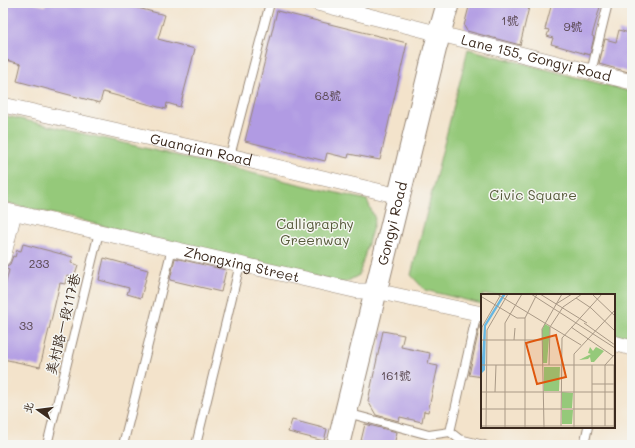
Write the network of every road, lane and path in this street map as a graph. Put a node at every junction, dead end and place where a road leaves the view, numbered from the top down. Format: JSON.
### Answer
{"nodes":[{"id":1,"x":270,"y":3,"type":"edge"},
{"id":2,"x":317,"y":3,"type":"edge"},
{"id":3,"x":448,"y":3,"type":"edge"},
{"id":4,"x":608,"y":3,"type":"edge"},
{"id":5,"x":440,"y":34,"type":"junction"},
{"id":6,"x":591,"y":72,"type":"junction"},
{"id":7,"x":632,"y":82,"type":"edge"},
{"id":8,"x":3,"y":105,"type":"edge"},
{"id":9,"x":230,"y":156,"type":"junction"},
{"id":10,"x":399,"y":196,"type":"junction"},
{"id":11,"x":9,"y":211,"type":"edge"},
{"id":12,"x":99,"y":232,"type":"junction"},
{"id":13,"x":172,"y":248,"type":"junction"},
{"id":14,"x":3,"y":258,"type":"edge"},
{"id":15,"x":240,"y":264,"type":"junction"},
{"id":16,"x":376,"y":291,"type":"junction"},
{"id":17,"x":479,"y":314,"type":"edge"},
{"id":18,"x":615,"y":343,"type":"edge"},
{"id":19,"x":632,"y":348,"type":"edge"},
{"id":20,"x":346,"y":413,"type":"junction"},
{"id":21,"x":588,"y":428,"type":"edge"},
{"id":22,"x":450,"y":432,"type":"junction"},
{"id":23,"x":47,"y":445,"type":"edge"},
{"id":24,"x":123,"y":445,"type":"edge"},
{"id":25,"x":196,"y":445,"type":"edge"},
{"id":26,"x":338,"y":445,"type":"edge"},
{"id":27,"x":484,"y":445,"type":"edge"},
{"id":28,"x":584,"y":445,"type":"edge"}],
"edges":[{"from":1,"to":9,"type":"lane"},
{"from":2,"to":5,"type":"street","name":"Lane 155, Gongyi Road"},
{"from":3,"to":5,"type":"main road","name":"Gongyi Road"},
{"from":4,"to":6,"type":"lane"},
{"from":5,"to":6,"type":"street","name":"Lane 155, Gongyi Road"},
{"from":5,"to":10,"type":"main road","name":"Gongyi Road"},
{"from":6,"to":7,"type":"street","name":"Lane 155, Gongyi Road"},
{"from":8,"to":9,"type":"street","name":"Guanqian Road"},
{"from":9,"to":10,"type":"street","name":"Guanqian Road"},
{"from":10,"to":16,"type":"main road","name":"Gongyi Road"},
{"from":11,"to":12,"type":"street","name":"Zhongxing Street"},
{"from":11,"to":14,"type":"street"},
{"from":12,"to":13,"type":"street","name":"Zhongxing Street"},
{"from":12,"to":23,"type":"lane","name":"美村路一段117巷"},
{"from":13,"to":15,"type":"street","name":"Zhongxing Street"},
{"from":13,"to":24,"type":"lane"},
{"from":15,"to":16,"type":"street","name":"Zhongxing Street"},
{"from":15,"to":25,"type":"lane"},
{"from":16,"to":17,"type":"street","name":"Zhongxing Street"},
{"from":16,"to":20,"type":"main road","name":"Gongyi Road"},
{"from":17,"to":22,"type":"lane"},
{"from":18,"to":19,"type":"street"},
{"from":20,"to":22,"type":"lane"},
{"from":20,"to":26,"type":"main road","name":"Gongyi Road"},
{"from":21,"to":28,"type":"lane"},
{"from":22,"to":27,"type":"lane"}]}
